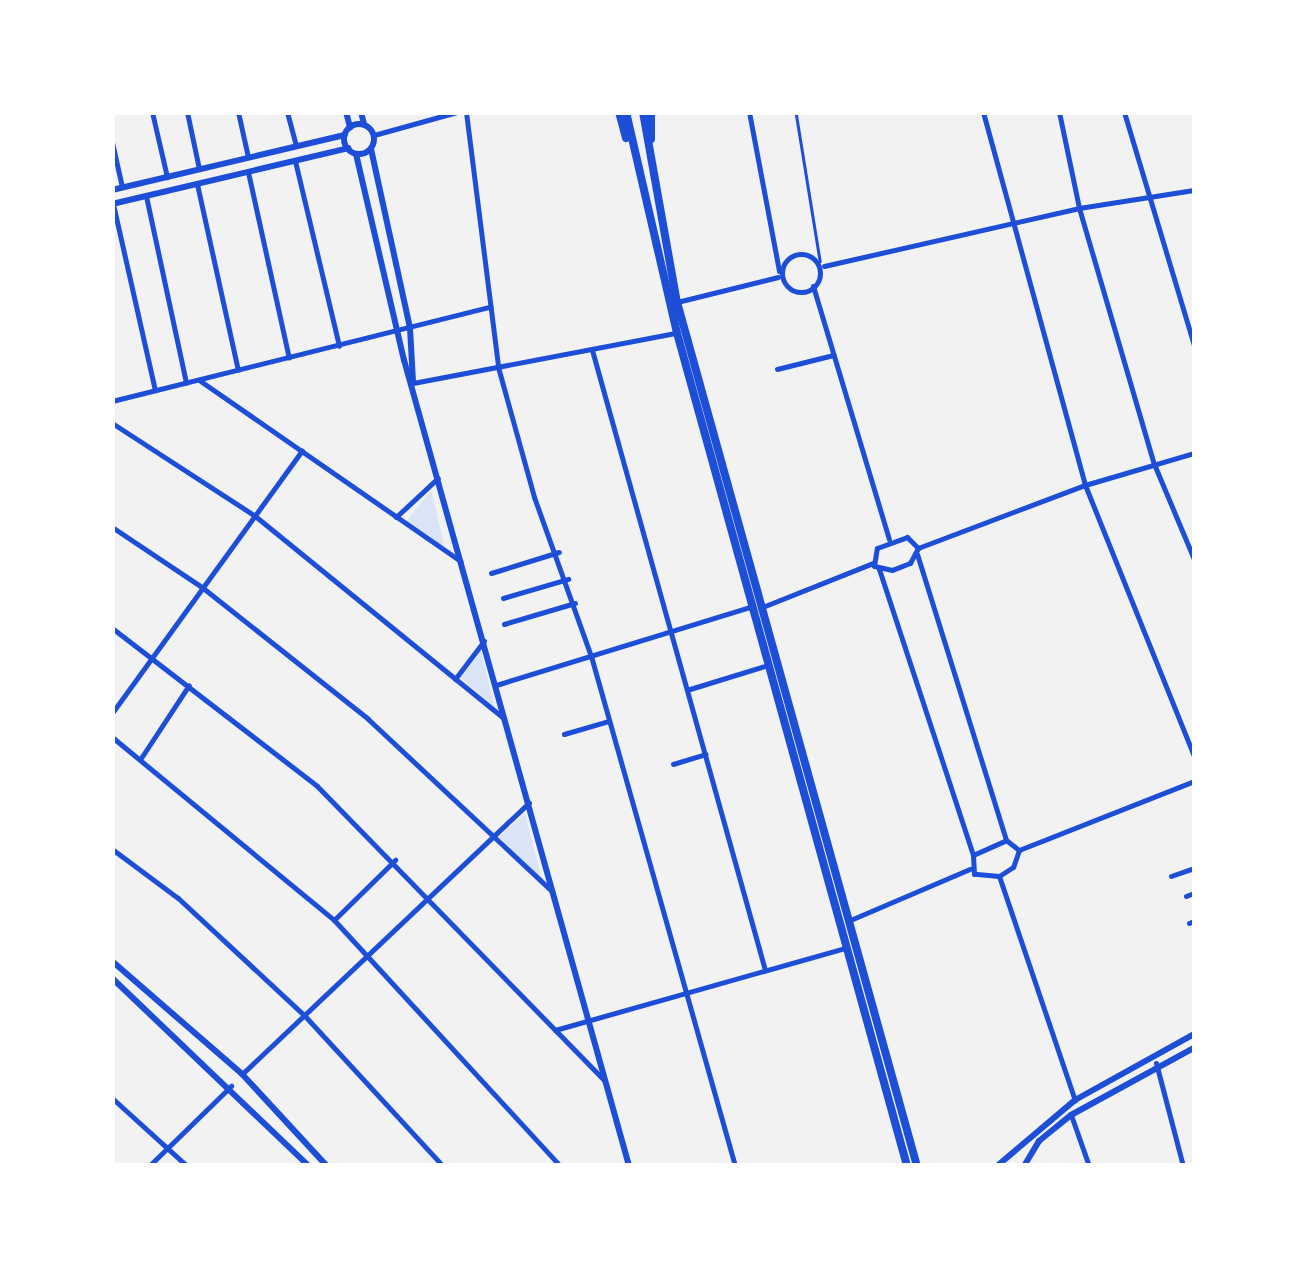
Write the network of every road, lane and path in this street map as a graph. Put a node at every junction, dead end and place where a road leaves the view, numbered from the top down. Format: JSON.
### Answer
{"nodes":[{"id":1,"x":152,"y":112,"type":"edge"},
{"id":2,"x":186,"y":112,"type":"edge"},
{"id":3,"x":238,"y":112,"type":"edge"},
{"id":4,"x":287,"y":112,"type":"edge"},
{"id":5,"x":346,"y":112,"type":"edge"},
{"id":6,"x":361,"y":112,"type":"edge"},
{"id":7,"x":457,"y":112,"type":"edge"},
{"id":8,"x":466,"y":112,"type":"edge"},
{"id":9,"x":622,"y":112,"type":"edge"},
{"id":10,"x":643,"y":112,"type":"edge"},
{"id":11,"x":651,"y":112,"type":"edge"},
{"id":12,"x":749,"y":112,"type":"edge"},
{"id":13,"x":796,"y":112,"type":"edge"},
{"id":14,"x":983,"y":112,"type":"edge"},
{"id":15,"x":1058,"y":112,"type":"edge"},
{"id":16,"x":1124,"y":112,"type":"edge"},
{"id":17,"x":364,"y":124,"type":"junction"},
{"id":18,"x":347,"y":131,"type":"junction"},
{"id":19,"x":374,"y":135,"type":"junction"},
{"id":20,"x":112,"y":142,"type":"edge"},
{"id":21,"x":296,"y":146,"type":"junction"},
{"id":22,"x":348,"y":148,"type":"junction"},
{"id":23,"x":371,"y":148,"type":"junction"},
{"id":24,"x":356,"y":154,"type":"junction"},
{"id":25,"x":248,"y":158,"type":"junction"},
{"id":26,"x":295,"y":161,"type":"junction"},
{"id":27,"x":199,"y":169,"type":"junction"},
{"id":28,"x":248,"y":172,"type":"junction"},
{"id":29,"x":652,"y":173,"type":"junction"},
{"id":30,"x":167,"y":177,"type":"junction"},
{"id":31,"x":197,"y":184,"type":"junction"},
{"id":32,"x":122,"y":187,"type":"junction"},
{"id":33,"x":112,"y":190,"type":"edge"},
{"id":34,"x":1194,"y":190,"type":"edge"},
{"id":35,"x":146,"y":196,"type":"junction"},
{"id":36,"x":1145,"y":197,"type":"junction"},
{"id":37,"x":113,"y":204,"type":"edge"},
{"id":38,"x":1080,"y":208,"type":"junction"},
{"id":39,"x":1010,"y":224,"type":"junction"},
{"id":40,"x":822,"y":264,"type":"junction"},
{"id":41,"x":778,"y":274,"type":"junction"},
{"id":42,"x":813,"y":286,"type":"junction"},
{"id":43,"x":677,"y":302,"type":"junction"},
{"id":44,"x":490,"y":307,"type":"junction"},
{"id":45,"x":410,"y":328,"type":"junction"},
{"id":46,"x":397,"y":332,"type":"junction"},
{"id":47,"x":677,"y":333,"type":"junction"},
{"id":48,"x":339,"y":346,"type":"junction"},
{"id":49,"x":1194,"y":346,"type":"edge"},
{"id":50,"x":592,"y":350,"type":"junction"},
{"id":51,"x":833,"y":355,"type":"junction"},
{"id":52,"x":289,"y":358,"type":"junction"},
{"id":53,"x":498,"y":366,"type":"junction"},
{"id":54,"x":776,"y":369,"type":"dead end"},
{"id":55,"x":238,"y":370,"type":"junction"},
{"id":56,"x":198,"y":380,"type":"junction"},
{"id":57,"x":186,"y":383,"type":"junction"},
{"id":58,"x":413,"y":383,"type":"junction"},
{"id":59,"x":155,"y":390,"type":"junction"},
{"id":60,"x":112,"y":400,"type":"edge"},
{"id":61,"x":112,"y":423,"type":"edge"},
{"id":62,"x":302,"y":451,"type":"junction"},
{"id":63,"x":1194,"y":453,"type":"edge"},
{"id":64,"x":1154,"y":464,"type":"junction"},
{"id":65,"x":439,"y":477,"type":"junction"},
{"id":66,"x":1085,"y":484,"type":"junction"},
{"id":67,"x":255,"y":516,"type":"junction"},
{"id":68,"x":396,"y":516,"type":"junction"},
{"id":69,"x":112,"y":527,"type":"edge"},
{"id":70,"x":889,"y":540,"type":"junction"},
{"id":71,"x":918,"y":551,"type":"junction"},
{"id":72,"x":560,"y":552,"type":"junction"},
{"id":73,"x":1194,"y":559,"type":"edge"},
{"id":74,"x":462,"y":563,"type":"junction"},
{"id":75,"x":876,"y":566,"type":"junction"},
{"id":76,"x":491,"y":573,"type":"dead end"},
{"id":77,"x":568,"y":578,"type":"junction"},
{"id":78,"x":203,"y":588,"type":"junction"},
{"id":79,"x":502,"y":598,"type":"dead end"},
{"id":80,"x":575,"y":603,"type":"junction"},
{"id":81,"x":755,"y":608,"type":"junction"},
{"id":82,"x":504,"y":624,"type":"dead end"},
{"id":83,"x":112,"y":628,"type":"edge"},
{"id":84,"x":672,"y":631,"type":"junction"},
{"id":85,"x":484,"y":641,"type":"junction"},
{"id":86,"x":154,"y":656,"type":"junction"},
{"id":87,"x":591,"y":656,"type":"junction"},
{"id":88,"x":768,"y":665,"type":"junction"},
{"id":89,"x":456,"y":679,"type":"junction"},
{"id":90,"x":189,"y":685,"type":"junction"},
{"id":91,"x":496,"y":685,"type":"junction"},
{"id":92,"x":688,"y":689,"type":"junction"},
{"id":93,"x":112,"y":714,"type":"edge"},
{"id":94,"x":506,"y":720,"type":"junction"},
{"id":95,"x":609,"y":721,"type":"junction"},
{"id":96,"x":564,"y":734,"type":"dead end"},
{"id":97,"x":112,"y":738,"type":"edge"},
{"id":98,"x":706,"y":754,"type":"junction"},
{"id":99,"x":1194,"y":756,"type":"edge"},
{"id":100,"x":141,"y":758,"type":"junction"},
{"id":101,"x":674,"y":764,"type":"dead end"},
{"id":102,"x":1194,"y":781,"type":"edge"},
{"id":103,"x":529,"y":803,"type":"junction"},
{"id":104,"x":491,"y":837,"type":"junction"},
{"id":105,"x":1006,"y":840,"type":"junction"},
{"id":106,"x":112,"y":849,"type":"edge"},
{"id":107,"x":1019,"y":850,"type":"junction"},
{"id":108,"x":973,"y":855,"type":"junction"},
{"id":109,"x":395,"y":860,"type":"junction"},
{"id":110,"x":1194,"y":868,"type":"edge"},
{"id":111,"x":970,"y":869,"type":"junction"},
{"id":112,"x":999,"y":876,"type":"junction"},
{"id":113,"x":1171,"y":876,"type":"dead end"},
{"id":114,"x":554,"y":892,"type":"junction"},
{"id":115,"x":1194,"y":893,"type":"edge"},
{"id":116,"x":1186,"y":896,"type":"dead end"},
{"id":117,"x":428,"y":897,"type":"junction"},
{"id":118,"x":334,"y":920,"type":"junction"},
{"id":119,"x":846,"y":922,"type":"junction"},
{"id":120,"x":845,"y":948,"type":"junction"},
{"id":121,"x":367,"y":955,"type":"junction"},
{"id":122,"x":112,"y":961,"type":"edge"},
{"id":123,"x":765,"y":970,"type":"junction"},
{"id":124,"x":112,"y":978,"type":"edge"},
{"id":125,"x":684,"y":994,"type":"junction"},
{"id":126,"x":304,"y":1015,"type":"junction"},
{"id":127,"x":590,"y":1022,"type":"junction"},
{"id":128,"x":555,"y":1030,"type":"junction"},
{"id":129,"x":1194,"y":1034,"type":"edge"},
{"id":130,"x":1194,"y":1048,"type":"edge"},
{"id":131,"x":1156,"y":1064,"type":"junction"},
{"id":132,"x":242,"y":1074,"type":"junction"},
{"id":133,"x":607,"y":1084,"type":"junction"},
{"id":134,"x":231,"y":1086,"type":"junction"},
{"id":135,"x":112,"y":1098,"type":"edge"},
{"id":136,"x":1075,"y":1100,"type":"junction"},
{"id":137,"x":1071,"y":1115,"type":"junction"},
{"id":138,"x":168,"y":1146,"type":"junction"},
{"id":139,"x":149,"y":1166,"type":"edge"},
{"id":140,"x":186,"y":1166,"type":"edge"},
{"id":141,"x":309,"y":1166,"type":"edge"},
{"id":142,"x":327,"y":1166,"type":"edge"},
{"id":143,"x":443,"y":1166,"type":"edge"},
{"id":144,"x":560,"y":1166,"type":"edge"},
{"id":145,"x":629,"y":1166,"type":"edge"},
{"id":146,"x":735,"y":1166,"type":"edge"},
{"id":147,"x":907,"y":1166,"type":"edge"},
{"id":148,"x":917,"y":1166,"type":"edge"},
{"id":149,"x":997,"y":1166,"type":"edge"},
{"id":150,"x":1024,"y":1166,"type":"edge"},
{"id":151,"x":1088,"y":1166,"type":"edge"},
{"id":152,"x":1183,"y":1166,"type":"edge"}],
"edges":[{"from":1,"to":30,"type":"street"},
{"from":2,"to":27,"type":"street"},
{"from":3,"to":25,"type":"street"},
{"from":4,"to":21,"type":"street"},
{"from":5,"to":18,"type":"street"},
{"from":6,"to":17,"type":"street"},
{"from":7,"to":19,"type":"street"},
{"from":8,"to":44,"type":"street"},
{"from":9,"to":47,"type":"main road"},
{"from":10,"to":29,"type":"main road"},
{"from":11,"to":29,"type":"main road"},
{"from":12,"to":41,"type":"street"},
{"from":13,"to":40,"type":"lane"},
{"from":14,"to":39,"type":"street"},
{"from":15,"to":38,"type":"street"},
{"from":16,"to":36,"type":"street"},
{"from":17,"to":18,"type":"street"},
{"from":17,"to":19,"type":"street"},
{"from":18,"to":21,"type":"street"},
{"from":18,"to":22,"type":"street"},
{"from":19,"to":23,"type":"street"},
{"from":20,"to":32,"type":"street"},
{"from":21,"to":25,"type":"street"},
{"from":22,"to":24,"type":"street"},
{"from":22,"to":26,"type":"street"},
{"from":23,"to":24,"type":"street"},
{"from":23,"to":45,"type":"street"},
{"from":24,"to":46,"type":"street"},
{"from":25,"to":27,"type":"street"},
{"from":26,"to":28,"type":"street"},
{"from":26,"to":48,"type":"street"},
{"from":27,"to":30,"type":"street"},
{"from":28,"to":31,"type":"street"},
{"from":28,"to":52,"type":"street"},
{"from":29,"to":43,"type":"main road"},
{"from":30,"to":32,"type":"street"},
{"from":31,"to":35,"type":"street"},
{"from":31,"to":55,"type":"street"},
{"from":32,"to":33,"type":"street"},
{"from":34,"to":36,"type":"street"},
{"from":35,"to":37,"type":"street"},
{"from":35,"to":57,"type":"street"},
{"from":36,"to":38,"type":"street"},
{"from":36,"to":49,"type":"street"},
{"from":37,"to":59,"type":"street"},
{"from":38,"to":39,"type":"street"},
{"from":38,"to":64,"type":"street"},
{"from":39,"to":40,"type":"street"},
{"from":39,"to":66,"type":"street"},
{"from":40,"to":41,"type":"street"},
{"from":40,"to":42,"type":"street"},
{"from":41,"to":42,"type":"street"},
{"from":41,"to":43,"type":"street"},
{"from":42,"to":51,"type":"street"},
{"from":43,"to":81,"type":"main road"},
{"from":44,"to":45,"type":"street"},
{"from":44,"to":53,"type":"street"},
{"from":45,"to":46,"type":"street"},
{"from":45,"to":58,"type":"street"},
{"from":46,"to":48,"type":"street"},
{"from":46,"to":58,"type":"street"},
{"from":47,"to":50,"type":"street"},
{"from":47,"to":81,"type":"main road"},
{"from":48,"to":52,"type":"street"},
{"from":50,"to":53,"type":"street"},
{"from":50,"to":84,"type":"street"},
{"from":51,"to":54,"type":"street"},
{"from":51,"to":70,"type":"street"},
{"from":52,"to":55,"type":"street"},
{"from":53,"to":58,"type":"street"},
{"from":53,"to":72,"type":"street"},
{"from":55,"to":56,"type":"street"},
{"from":56,"to":57,"type":"street"},
{"from":56,"to":62,"type":"street"},
{"from":57,"to":59,"type":"street"},
{"from":58,"to":65,"type":"street"},
{"from":59,"to":60,"type":"street"},
{"from":61,"to":67,"type":"street"},
{"from":62,"to":67,"type":"street"},
{"from":62,"to":68,"type":"street"},
{"from":63,"to":64,"type":"street"},
{"from":64,"to":66,"type":"street"},
{"from":64,"to":73,"type":"street"},
{"from":65,"to":68,"type":"street"},
{"from":65,"to":74,"type":"street"},
{"from":66,"to":71,"type":"street"},
{"from":66,"to":99,"type":"street"},
{"from":67,"to":78,"type":"street"},
{"from":67,"to":89,"type":"street"},
{"from":68,"to":74,"type":"street"},
{"from":69,"to":78,"type":"street"},
{"from":70,"to":71,"type":"street"},
{"from":70,"to":75,"type":"street"},
{"from":71,"to":75,"type":"street"},
{"from":71,"to":105,"type":"street"},
{"from":72,"to":76,"type":"street"},
{"from":72,"to":77,"type":"street"},
{"from":74,"to":85,"type":"street"},
{"from":75,"to":81,"type":"street"},
{"from":75,"to":108,"type":"street"},
{"from":77,"to":79,"type":"street"},
{"from":77,"to":80,"type":"street"},
{"from":78,"to":86,"type":"street"},
{"from":78,"to":104,"type":"street"},
{"from":80,"to":82,"type":"street"},
{"from":80,"to":87,"type":"street"},
{"from":81,"to":84,"type":"street"},
{"from":81,"to":88,"type":"main road"},
{"from":81,"to":119,"type":"main road"},
{"from":83,"to":86,"type":"street"},
{"from":84,"to":87,"type":"street"},
{"from":84,"to":92,"type":"street"},
{"from":85,"to":89,"type":"street"},
{"from":85,"to":91,"type":"street"},
{"from":86,"to":90,"type":"street"},
{"from":86,"to":93,"type":"street"},
{"from":87,"to":91,"type":"street"},
{"from":87,"to":95,"type":"street"},
{"from":88,"to":92,"type":"street"},
{"from":88,"to":120,"type":"main road"},
{"from":89,"to":94,"type":"street"},
{"from":90,"to":100,"type":"street"},
{"from":90,"to":109,"type":"street"},
{"from":91,"to":94,"type":"street"},
{"from":92,"to":98,"type":"street"},
{"from":94,"to":103,"type":"street"},
{"from":95,"to":96,"type":"street"},
{"from":95,"to":125,"type":"street"},
{"from":97,"to":100,"type":"street"},
{"from":98,"to":101,"type":"street"},
{"from":98,"to":123,"type":"street"},
{"from":100,"to":118,"type":"street"},
{"from":102,"to":107,"type":"street"},
{"from":103,"to":104,"type":"street"},
{"from":103,"to":114,"type":"street"},
{"from":104,"to":114,"type":"street"},
{"from":104,"to":117,"type":"street"},
{"from":105,"to":107,"type":"street"},
{"from":105,"to":108,"type":"street"},
{"from":106,"to":126,"type":"street"},
{"from":107,"to":112,"type":"street"},
{"from":108,"to":111,"type":"street"},
{"from":109,"to":117,"type":"street"},
{"from":109,"to":118,"type":"street"},
{"from":110,"to":113,"type":"street"},
{"from":111,"to":112,"type":"street"},
{"from":111,"to":119,"type":"street"},
{"from":112,"to":136,"type":"street"},
{"from":114,"to":127,"type":"street"},
{"from":115,"to":116,"type":"street"},
{"from":117,"to":121,"type":"street"},
{"from":117,"to":128,"type":"street"},
{"from":118,"to":121,"type":"street"},
{"from":119,"to":148,"type":"main road"},
{"from":120,"to":123,"type":"street"},
{"from":120,"to":147,"type":"main road"},
{"from":121,"to":126,"type":"street"},
{"from":121,"to":144,"type":"street"},
{"from":122,"to":132,"type":"street"},
{"from":123,"to":125,"type":"street"},
{"from":124,"to":134,"type":"street"},
{"from":125,"to":127,"type":"street"},
{"from":125,"to":146,"type":"street"},
{"from":126,"to":132,"type":"street"},
{"from":126,"to":143,"type":"street"},
{"from":127,"to":128,"type":"street"},
{"from":127,"to":133,"type":"street"},
{"from":128,"to":133,"type":"street"},
{"from":129,"to":136,"type":"street"},
{"from":130,"to":131,"type":"street"},
{"from":131,"to":137,"type":"street"},
{"from":131,"to":152,"type":"street"},
{"from":132,"to":142,"type":"street"},
{"from":133,"to":145,"type":"street"},
{"from":134,"to":138,"type":"street"},
{"from":134,"to":141,"type":"street"},
{"from":135,"to":138,"type":"street"},
{"from":136,"to":149,"type":"street"},
{"from":137,"to":150,"type":"street"},
{"from":137,"to":151,"type":"street"},
{"from":138,"to":139,"type":"street"},
{"from":138,"to":140,"type":"street"}]}
